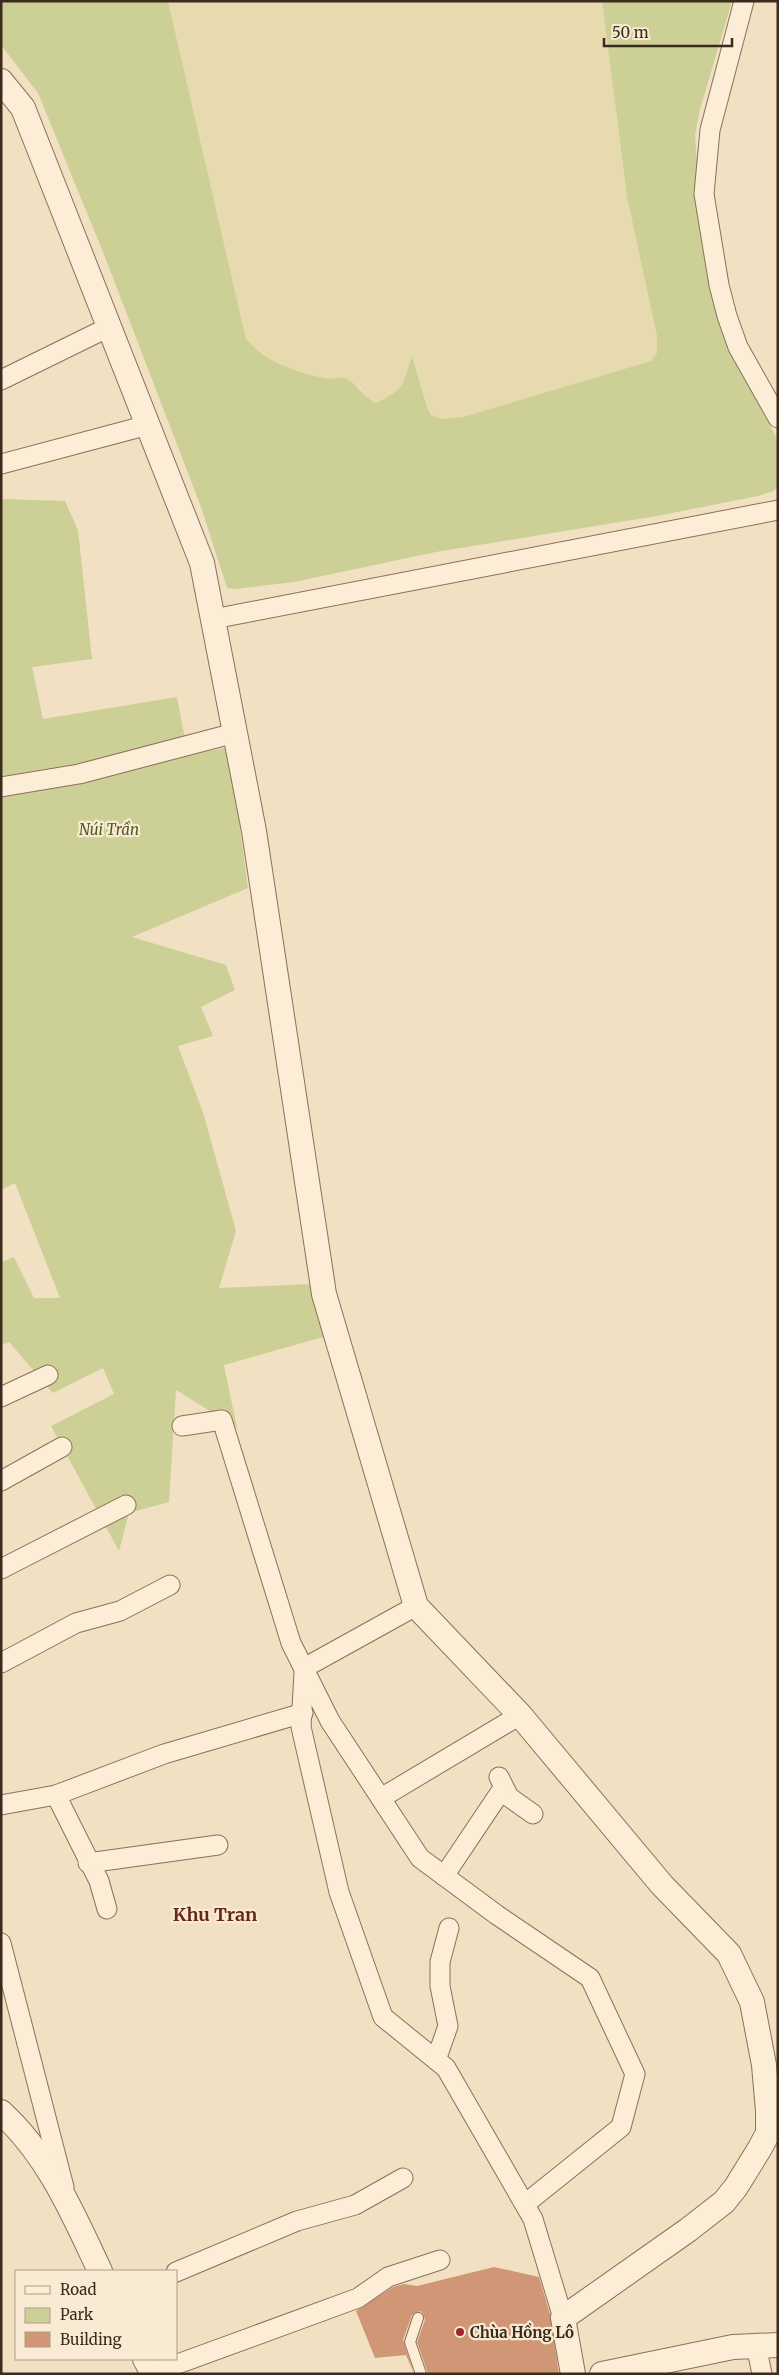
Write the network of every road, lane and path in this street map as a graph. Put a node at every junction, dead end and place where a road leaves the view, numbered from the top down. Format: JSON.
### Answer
{"nodes":[{"id":1,"x":744,"y":1,"type":"edge"},
{"id":2,"x":1,"y":81,"type":"edge"},
{"id":3,"x":109,"y":327,"type":"junction"},
{"id":4,"x":1,"y":380,"type":"edge"},
{"id":5,"x":778,"y":418,"type":"edge"},
{"id":6,"x":148,"y":425,"type":"junction"},
{"id":7,"x":1,"y":464,"type":"edge"},
{"id":8,"x":778,"y":510,"type":"edge"},
{"id":9,"x":213,"y":620,"type":"junction"},
{"id":10,"x":235,"y":733,"type":"junction"},
{"id":11,"x":1,"y":787,"type":"edge"},
{"id":12,"x":48,"y":1375,"type":"dead end"},
{"id":13,"x":1,"y":1397,"type":"edge"},
{"id":14,"x":182,"y":1426,"type":"dead end"},
{"id":15,"x":62,"y":1447,"type":"dead end"},
{"id":16,"x":1,"y":1481,"type":"edge"},
{"id":17,"x":126,"y":1505,"type":"dead end"},
{"id":18,"x":1,"y":1569,"type":"edge"},
{"id":19,"x":170,"y":1586,"type":"dead end"},
{"id":20,"x":416,"y":1606,"type":"junction"},
{"id":21,"x":1,"y":1663,"type":"edge"},
{"id":22,"x":304,"y":1668,"type":"junction"},
{"id":23,"x":303,"y":1713,"type":"junction"},
{"id":24,"x":520,"y":1715,"type":"junction"},
{"id":25,"x":56,"y":1795,"type":"junction"},
{"id":26,"x":381,"y":1798,"type":"junction"},
{"id":27,"x":1,"y":1805,"type":"edge"},
{"id":28,"x":533,"y":1814,"type":"dead end"},
{"id":29,"x":218,"y":1845,"type":"dead end"},
{"id":30,"x":88,"y":1863,"type":"junction"},
{"id":31,"x":444,"y":1876,"type":"junction"},
{"id":32,"x":107,"y":1909,"type":"dead end"},
{"id":33,"x":449,"y":1928,"type":"dead end"},
{"id":34,"x":1,"y":1943,"type":"edge"},
{"id":35,"x":436,"y":2060,"type":"junction"},
{"id":36,"x":1,"y":2112,"type":"edge"},
{"id":37,"x":403,"y":2178,"type":"dead end"},
{"id":38,"x":525,"y":2204,"type":"junction"},
{"id":39,"x":70,"y":2208,"type":"junction"},
{"id":40,"x":440,"y":2260,"type":"dead end"},
{"id":41,"x":100,"y":2270,"type":"edge"},
{"id":42,"x":178,"y":2271,"type":"edge"},
{"id":43,"x":418,"y":2318,"type":"dead end"},
{"id":44,"x":563,"y":2318,"type":"junction"},
{"id":45,"x":767,"y":2345,"type":"edge"},
{"id":46,"x":146,"y":2360,"type":"edge"},
{"id":47,"x":153,"y":2374,"type":"edge"},
{"id":48,"x":421,"y":2374,"type":"edge"},
{"id":49,"x":573,"y":2374,"type":"edge"},
{"id":50,"x":602,"y":2374,"type":"edge"},
{"id":51,"x":762,"y":2374,"type":"edge"}],
"edges":[{"from":1,"to":5,"type":"street"},
{"from":2,"to":3,"type":"street"},
{"from":3,"to":4,"type":"street"},
{"from":3,"to":6,"type":"street"},
{"from":6,"to":7,"type":"street"},
{"from":6,"to":9,"type":"street"},
{"from":8,"to":9,"type":"street"},
{"from":9,"to":10,"type":"street"},
{"from":10,"to":11,"type":"street"},
{"from":10,"to":20,"type":"street"},
{"from":12,"to":13,"type":"street"},
{"from":14,"to":22,"type":"street"},
{"from":15,"to":16,"type":"street"},
{"from":17,"to":18,"type":"street"},
{"from":19,"to":21,"type":"street"},
{"from":20,"to":22,"type":"street"},
{"from":20,"to":24,"type":"street"},
{"from":22,"to":23,"type":"street"},
{"from":22,"to":26,"type":"street"},
{"from":23,"to":25,"type":"street"},
{"from":23,"to":35,"type":"street"},
{"from":24,"to":26,"type":"street"},
{"from":24,"to":44,"type":"street"},
{"from":25,"to":27,"type":"street"},
{"from":25,"to":30,"type":"street"},
{"from":26,"to":31,"type":"street"},
{"from":28,"to":31,"type":"street"},
{"from":29,"to":30,"type":"street"},
{"from":30,"to":32,"type":"street"},
{"from":31,"to":38,"type":"street"},
{"from":33,"to":35,"type":"street"},
{"from":34,"to":39,"type":"street"},
{"from":35,"to":38,"type":"street"},
{"from":36,"to":39,"type":"street"},
{"from":37,"to":42,"type":"street"},
{"from":38,"to":44,"type":"street"},
{"from":39,"to":41,"type":"street"},
{"from":40,"to":47,"type":"street"},
{"from":43,"to":48,"type":"lane"},
{"from":44,"to":49,"type":"street"},
{"from":45,"to":50,"type":"street"},
{"from":45,"to":51,"type":"street"},
{"from":46,"to":47,"type":"street"}]}
